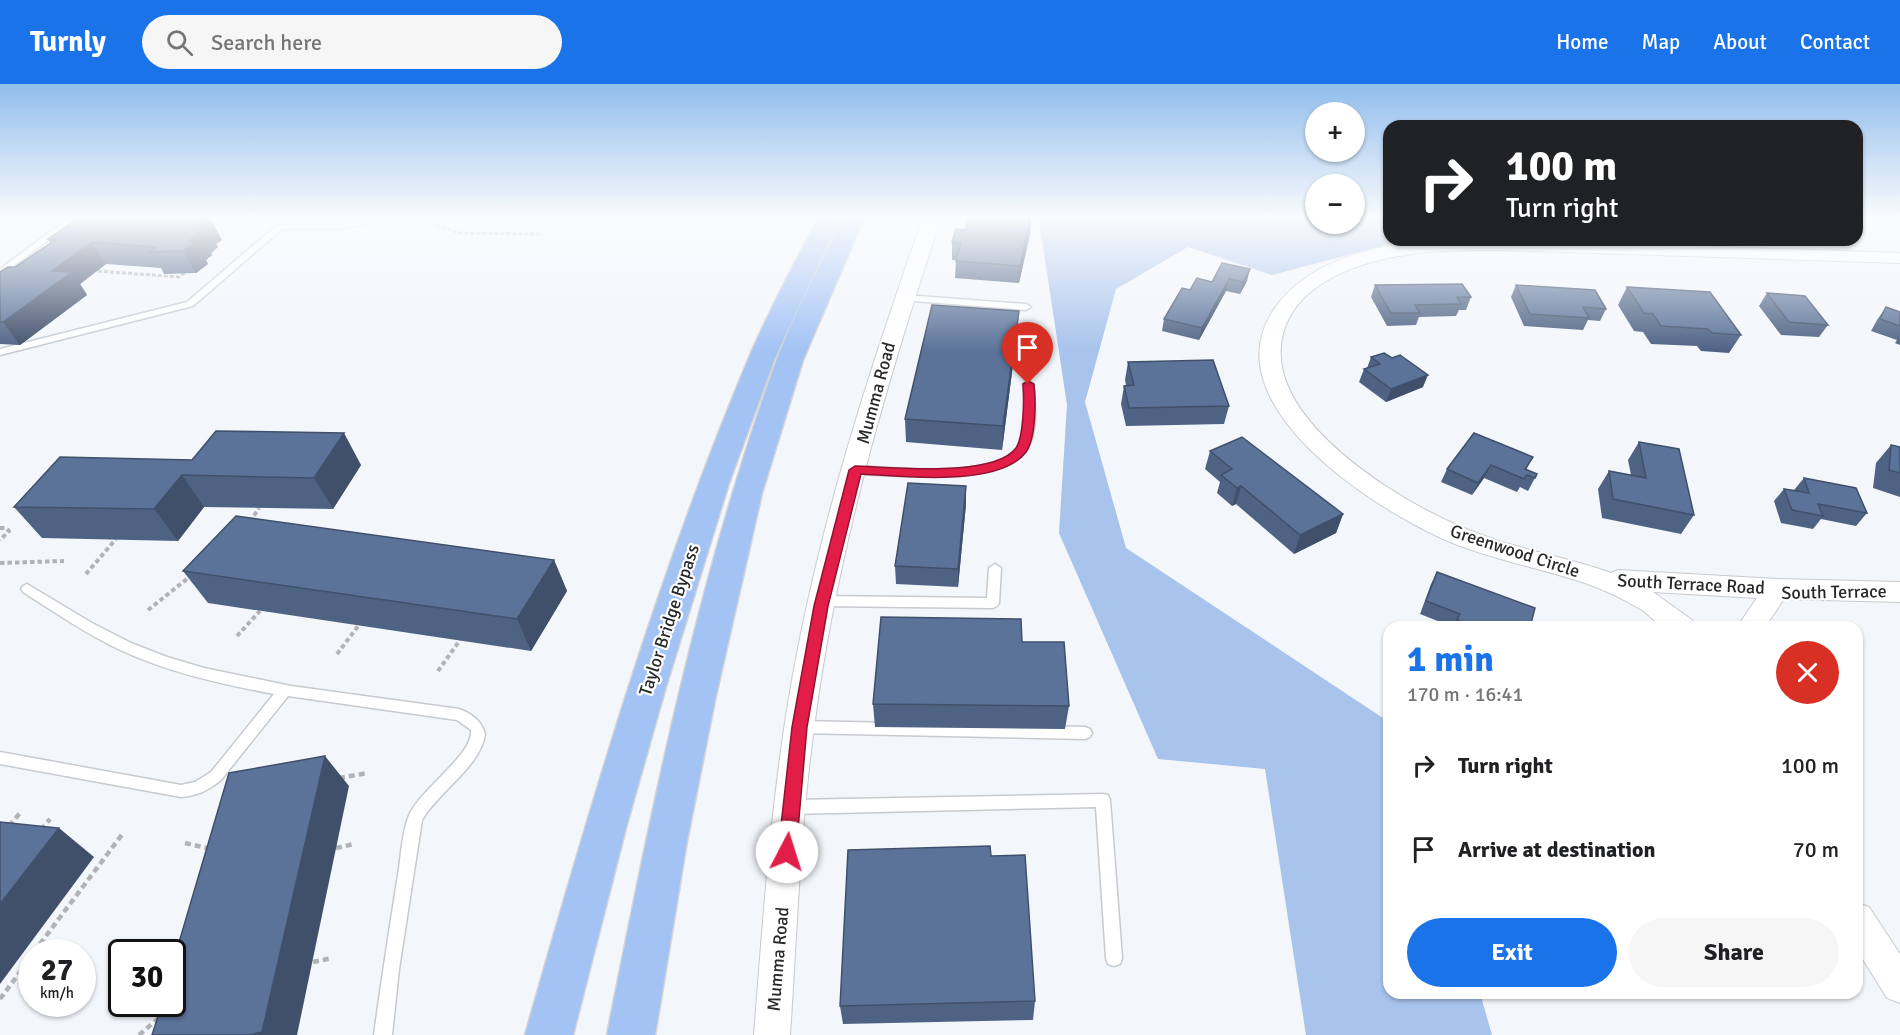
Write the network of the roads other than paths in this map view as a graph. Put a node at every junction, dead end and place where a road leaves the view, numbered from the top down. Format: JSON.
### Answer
{"nodes":[{"id":1,"x":14,"y":262,"type":"edge"},
{"id":2,"x":236,"y":262,"type":"edge"},
{"id":3,"x":808,"y":262,"type":"edge"},
{"id":4,"x":833,"y":262,"type":"edge"},
{"id":5,"x":916,"y":262,"type":"edge"},
{"id":6,"x":1354,"y":262,"type":"edge"},
{"id":7,"x":0,"y":273,"type":"edge"},
{"id":8,"x":904,"y":298,"type":"junction"},
{"id":9,"x":1026,"y":308,"type":"dead end"},
{"id":10,"x":0,"y":352,"type":"edge"},
{"id":11,"x":1028,"y":384,"type":"dead end"},
{"id":12,"x":855,"y":470,"type":"junction"},
{"id":13,"x":995,"y":568,"type":"dead end"},
{"id":14,"x":1605,"y":579,"type":"junction"},
{"id":15,"x":27,"y":590,"type":"dead end"},
{"id":16,"x":1777,"y":590,"type":"junction"},
{"id":17,"x":1900,"y":592,"type":"edge"},
{"id":18,"x":822,"y":601,"type":"junction"},
{"id":19,"x":1675,"y":621,"type":"edge"},
{"id":20,"x":1754,"y":621,"type":"edge"},
{"id":21,"x":286,"y":689,"type":"junction"},
{"id":22,"x":800,"y":727,"type":"junction"},
{"id":23,"x":1085,"y":733,"type":"dead end"},
{"id":24,"x":0,"y":758,"type":"edge"},
{"id":25,"x":791,"y":807,"type":"junction"},
{"id":26,"x":1863,"y":928,"type":"edge"},
{"id":27,"x":1114,"y":958,"type":"dead end"},
{"id":28,"x":1900,"y":985,"type":"edge"},
{"id":29,"x":383,"y":1035,"type":"edge"},
{"id":30,"x":549,"y":1035,"type":"edge"},
{"id":31,"x":631,"y":1035,"type":"edge"},
{"id":32,"x":772,"y":1035,"type":"edge"}],
"edges":[{"from":1,"to":7,"type":"lane"},
{"from":2,"to":10,"type":"lane"},
{"from":3,"to":30,"type":"main road","name":"Taylor Bridge Bypass"},
{"from":4,"to":31,"type":"main road"},
{"from":5,"to":8,"type":"street","name":"Mumma Road"},
{"from":6,"to":14,"type":"street","name":"Greenwood Circle"},
{"from":8,"to":9,"type":"lane"},
{"from":8,"to":12,"type":"street","name":"Mumma Road"},
{"from":11,"to":12,"type":"lane"},
{"from":12,"to":18,"type":"street","name":"Mumma Road"},
{"from":13,"to":18,"type":"lane"},
{"from":14,"to":16,"type":"street","name":"South Terrace Road"},
{"from":14,"to":19,"type":"street","name":"Greenwood Circle"},
{"from":15,"to":21,"type":"lane"},
{"from":16,"to":17,"type":"street","name":"South Terrace"},
{"from":16,"to":20,"type":"street","name":"South Terrace"},
{"from":18,"to":22,"type":"street","name":"Mumma Road"},
{"from":21,"to":24,"type":"lane"},
{"from":21,"to":29,"type":"lane"},
{"from":22,"to":23,"type":"lane"},
{"from":22,"to":25,"type":"street","name":"Mumma Road"},
{"from":25,"to":27,"type":"lane"},
{"from":25,"to":32,"type":"street","name":"Mumma Road"},
{"from":26,"to":28,"type":"street"}]}
